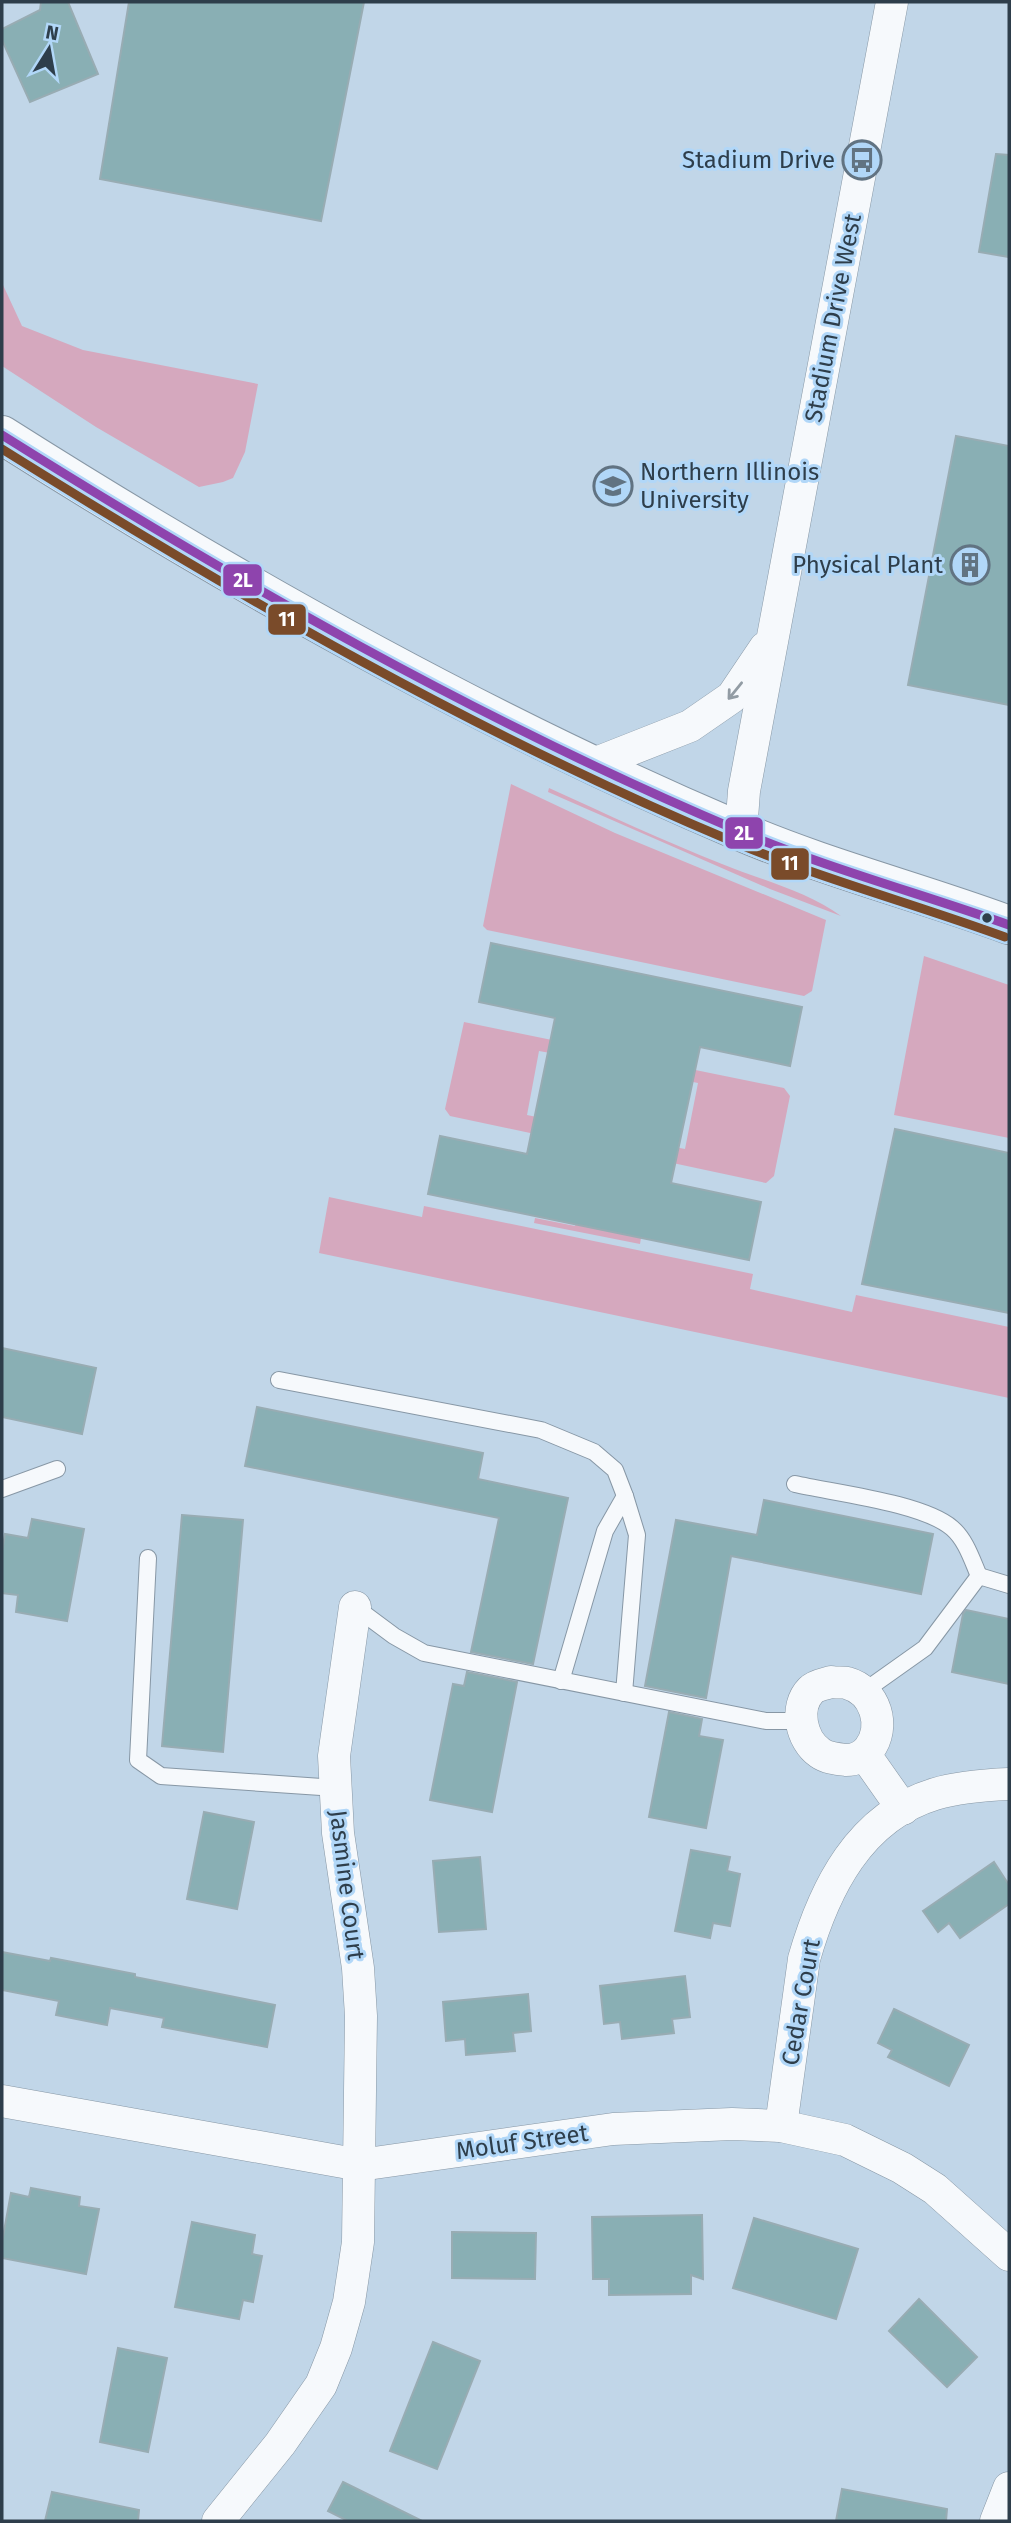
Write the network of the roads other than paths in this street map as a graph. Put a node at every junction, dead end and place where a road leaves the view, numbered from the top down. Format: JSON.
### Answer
{"nodes":[{"id":1,"x":892,"y":2,"type":"edge"},
{"id":2,"x":2,"y":435,"type":"edge"},
{"id":3,"x":773,"y":635,"type":"junction"},
{"id":4,"x":591,"y":765,"type":"junction"},
{"id":5,"x":741,"y":832,"type":"junction"},
{"id":6,"x":1009,"y":925,"type":"edge"},
{"id":7,"x":279,"y":1380,"type":"dead end"},
{"id":8,"x":57,"y":1469,"type":"dead end"},
{"id":9,"x":795,"y":1484,"type":"dead end"},
{"id":10,"x":2,"y":1489,"type":"edge"},
{"id":11,"x":625,"y":1496,"type":"junction"},
{"id":12,"x":148,"y":1558,"type":"dead end"},
{"id":13,"x":979,"y":1576,"type":"junction"},
{"id":14,"x":1009,"y":1585,"type":"edge"},
{"id":15,"x":355,"y":1607,"type":"joint"},
{"id":16,"x":561,"y":1681,"type":"junction"},
{"id":17,"x":863,"y":1692,"type":"junction"},
{"id":18,"x":624,"y":1693,"type":"junction"},
{"id":19,"x":801,"y":1721,"type":"junction"},
{"id":20,"x":864,"y":1755,"type":"junction"},
{"id":21,"x":1009,"y":1784,"type":"edge"},
{"id":22,"x":336,"y":1788,"type":"junction"},
{"id":23,"x":903,"y":1809,"type":"junction"},
{"id":24,"x":2,"y":2101,"type":"edge"},
{"id":25,"x":781,"y":2126,"type":"junction"},
{"id":26,"x":360,"y":2165,"type":"junction"},
{"id":27,"x":1009,"y":2255,"type":"edge"},
{"id":28,"x":1009,"y":2488,"type":"edge"},
{"id":29,"x":218,"y":2521,"type":"edge"},
{"id":30,"x":996,"y":2521,"type":"edge"}],
"edges":[{"from":1,"to":3,"type":"street","name":"Stadium Drive West"},
{"from":2,"to":4,"type":"main road"},
{"from":3,"to":4,"type":"street","name":"Stadium Drive West","one_way":true},
{"from":3,"to":5,"type":"street","name":"Stadium Drive West"},
{"from":4,"to":5,"type":"main road"},
{"from":5,"to":6,"type":"main road"},
{"from":7,"to":11,"type":"lane"},
{"from":8,"to":10,"type":"lane"},
{"from":9,"to":13,"type":"lane"},
{"from":11,"to":16,"type":"lane"},
{"from":11,"to":18,"type":"lane"},
{"from":12,"to":22,"type":"lane"},
{"from":13,"to":14,"type":"lane"},
{"from":13,"to":17,"type":"lane"},
{"from":15,"to":16,"type":"lane"},
{"from":15,"to":22,"type":"street","name":"Jasmine Court"},
{"from":16,"to":18,"type":"lane"},
{"from":17,"to":19,"type":"street"},
{"from":17,"to":20,"type":"street"},
{"from":18,"to":19,"type":"lane"},
{"from":19,"to":20,"type":"street"},
{"from":20,"to":23,"type":"street"},
{"from":21,"to":23,"type":"street","name":"Cedar Court"},
{"from":22,"to":26,"type":"street","name":"Jasmine Court"},
{"from":23,"to":25,"type":"street","name":"Cedar Court"},
{"from":24,"to":26,"type":"street","name":"Moluf Street"},
{"from":25,"to":26,"type":"street","name":"Moluf Street"},
{"from":25,"to":27,"type":"street","name":"Moluf Street"},
{"from":26,"to":29,"type":"street","name":"Jasmine Court"},
{"from":28,"to":30,"type":"street"}]}
